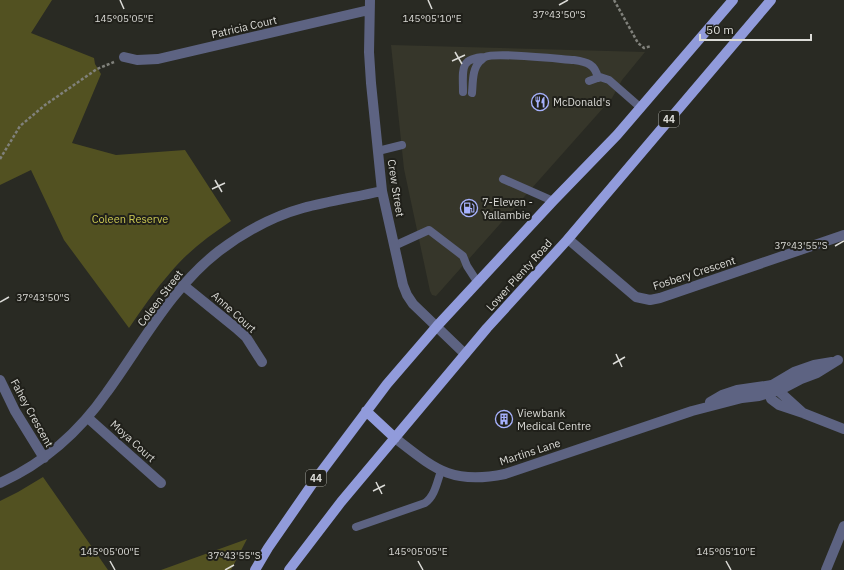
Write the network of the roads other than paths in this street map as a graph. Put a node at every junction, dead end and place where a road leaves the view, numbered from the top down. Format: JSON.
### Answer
{"nodes":[{"id":1,"x":734,"y":0,"type":"edge"},
{"id":2,"x":771,"y":0,"type":"edge"},
{"id":3,"x":370,"y":5,"type":"edge"},
{"id":4,"x":124,"y":57,"type":"road end"},
{"id":5,"x":486,"y":57,"type":"junction"},
{"id":6,"x":598,"y":78,"type":"junction"},
{"id":7,"x":589,"y":81,"type":"dead end"},
{"id":8,"x":463,"y":92,"type":"dead end"},
{"id":9,"x":472,"y":93,"type":"dead end"},
{"id":10,"x":641,"y":108,"type":"junction"},
{"id":11,"x":402,"y":145,"type":"dead end"},
{"id":12,"x":378,"y":151,"type":"junction"},
{"id":13,"x":503,"y":179,"type":"dead end"},
{"id":14,"x":382,"y":191,"type":"junction"},
{"id":15,"x":553,"y":202,"type":"junction"},
{"id":16,"x":844,"y":235,"type":"edge"},
{"id":17,"x":568,"y":239,"type":"junction"},
{"id":18,"x":394,"y":246,"type":"junction"},
{"id":19,"x":478,"y":283,"type":"junction"},
{"id":20,"x":183,"y":285,"type":"junction"},
{"id":21,"x":437,"y":326,"type":"junction"},
{"id":22,"x":465,"y":354,"type":"junction"},
{"id":23,"x":841,"y":360,"type":"edge"},
{"id":24,"x":262,"y":362,"type":"dead end"},
{"id":25,"x":0,"y":380,"type":"edge"},
{"id":26,"x":774,"y":390,"type":"junction"},
{"id":27,"x":366,"y":411,"type":"junction"},
{"id":28,"x":88,"y":418,"type":"junction"},
{"id":29,"x":844,"y":429,"type":"edge"},
{"id":30,"x":395,"y":438,"type":"junction"},
{"id":31,"x":44,"y":458,"type":"junction"},
{"id":32,"x":441,"y":471,"type":"junction"},
{"id":33,"x":0,"y":483,"type":"edge"},
{"id":34,"x":162,"y":483,"type":"dead end"},
{"id":35,"x":844,"y":526,"type":"edge"},
{"id":36,"x":356,"y":527,"type":"dead end"},
{"id":37,"x":255,"y":570,"type":"edge"},
{"id":38,"x":288,"y":570,"type":"edge"},
{"id":39,"x":826,"y":570,"type":"edge"}],
"edges":[{"from":1,"to":10,"type":"main road","number":"44"},
{"from":2,"to":17,"type":"main road","name":"Lower Plenty Road","number":"44"},
{"from":3,"to":4,"type":"street","name":"Patricia Court"},
{"from":3,"to":12,"type":"street","name":"Crew Street"},
{"from":5,"to":6,"type":"lane"},
{"from":5,"to":8,"type":"lane"},
{"from":5,"to":9,"type":"lane"},
{"from":6,"to":7,"type":"lane"},
{"from":6,"to":10,"type":"lane"},
{"from":10,"to":15,"type":"main road","number":"44"},
{"from":11,"to":12,"type":"lane"},
{"from":12,"to":14,"type":"street","name":"Crew Street"},
{"from":13,"to":15,"type":"lane"},
{"from":14,"to":18,"type":"street","name":"Crew Street"},
{"from":14,"to":20,"type":"street","name":"Coleen Street"},
{"from":15,"to":19,"type":"main road","number":"44"},
{"from":16,"to":17,"type":"street","name":"Fosbery Crescent"},
{"from":17,"to":22,"type":"main road","name":"Lower Plenty Road","number":"44"},
{"from":18,"to":19,"type":"lane"},
{"from":18,"to":21,"type":"street","name":"Crew Street"},
{"from":19,"to":21,"type":"main road","number":"44"},
{"from":20,"to":24,"type":"street","name":"Anne Court"},
{"from":20,"to":28,"type":"street","name":"Coleen Street"},
{"from":21,"to":22,"type":"street","name":"Crew Street"},
{"from":21,"to":27,"type":"main road","number":"44"},
{"from":22,"to":30,"type":"main road","name":"Lower Plenty Road","number":"44"},
{"from":23,"to":26,"type":"street","name":"Martins Lane"},
{"from":25,"to":31,"type":"street","name":"Fahey Crescent"},
{"from":26,"to":29,"type":"street"},
{"from":26,"to":32,"type":"street","name":"Martins Lane"},
{"from":27,"to":30,"type":"main road"},
{"from":27,"to":37,"type":"main road","number":"44"},
{"from":28,"to":31,"type":"street","name":"Coleen Street"},
{"from":28,"to":34,"type":"street","name":"Moya Court"},
{"from":30,"to":32,"type":"street","name":"Martins Lane"},
{"from":30,"to":38,"type":"main road","name":"Lower Plenty Road","number":"44"},
{"from":31,"to":33,"type":"street","name":"Coleen Street"},
{"from":32,"to":36,"type":"lane"},
{"from":35,"to":39,"type":"street"}]}
